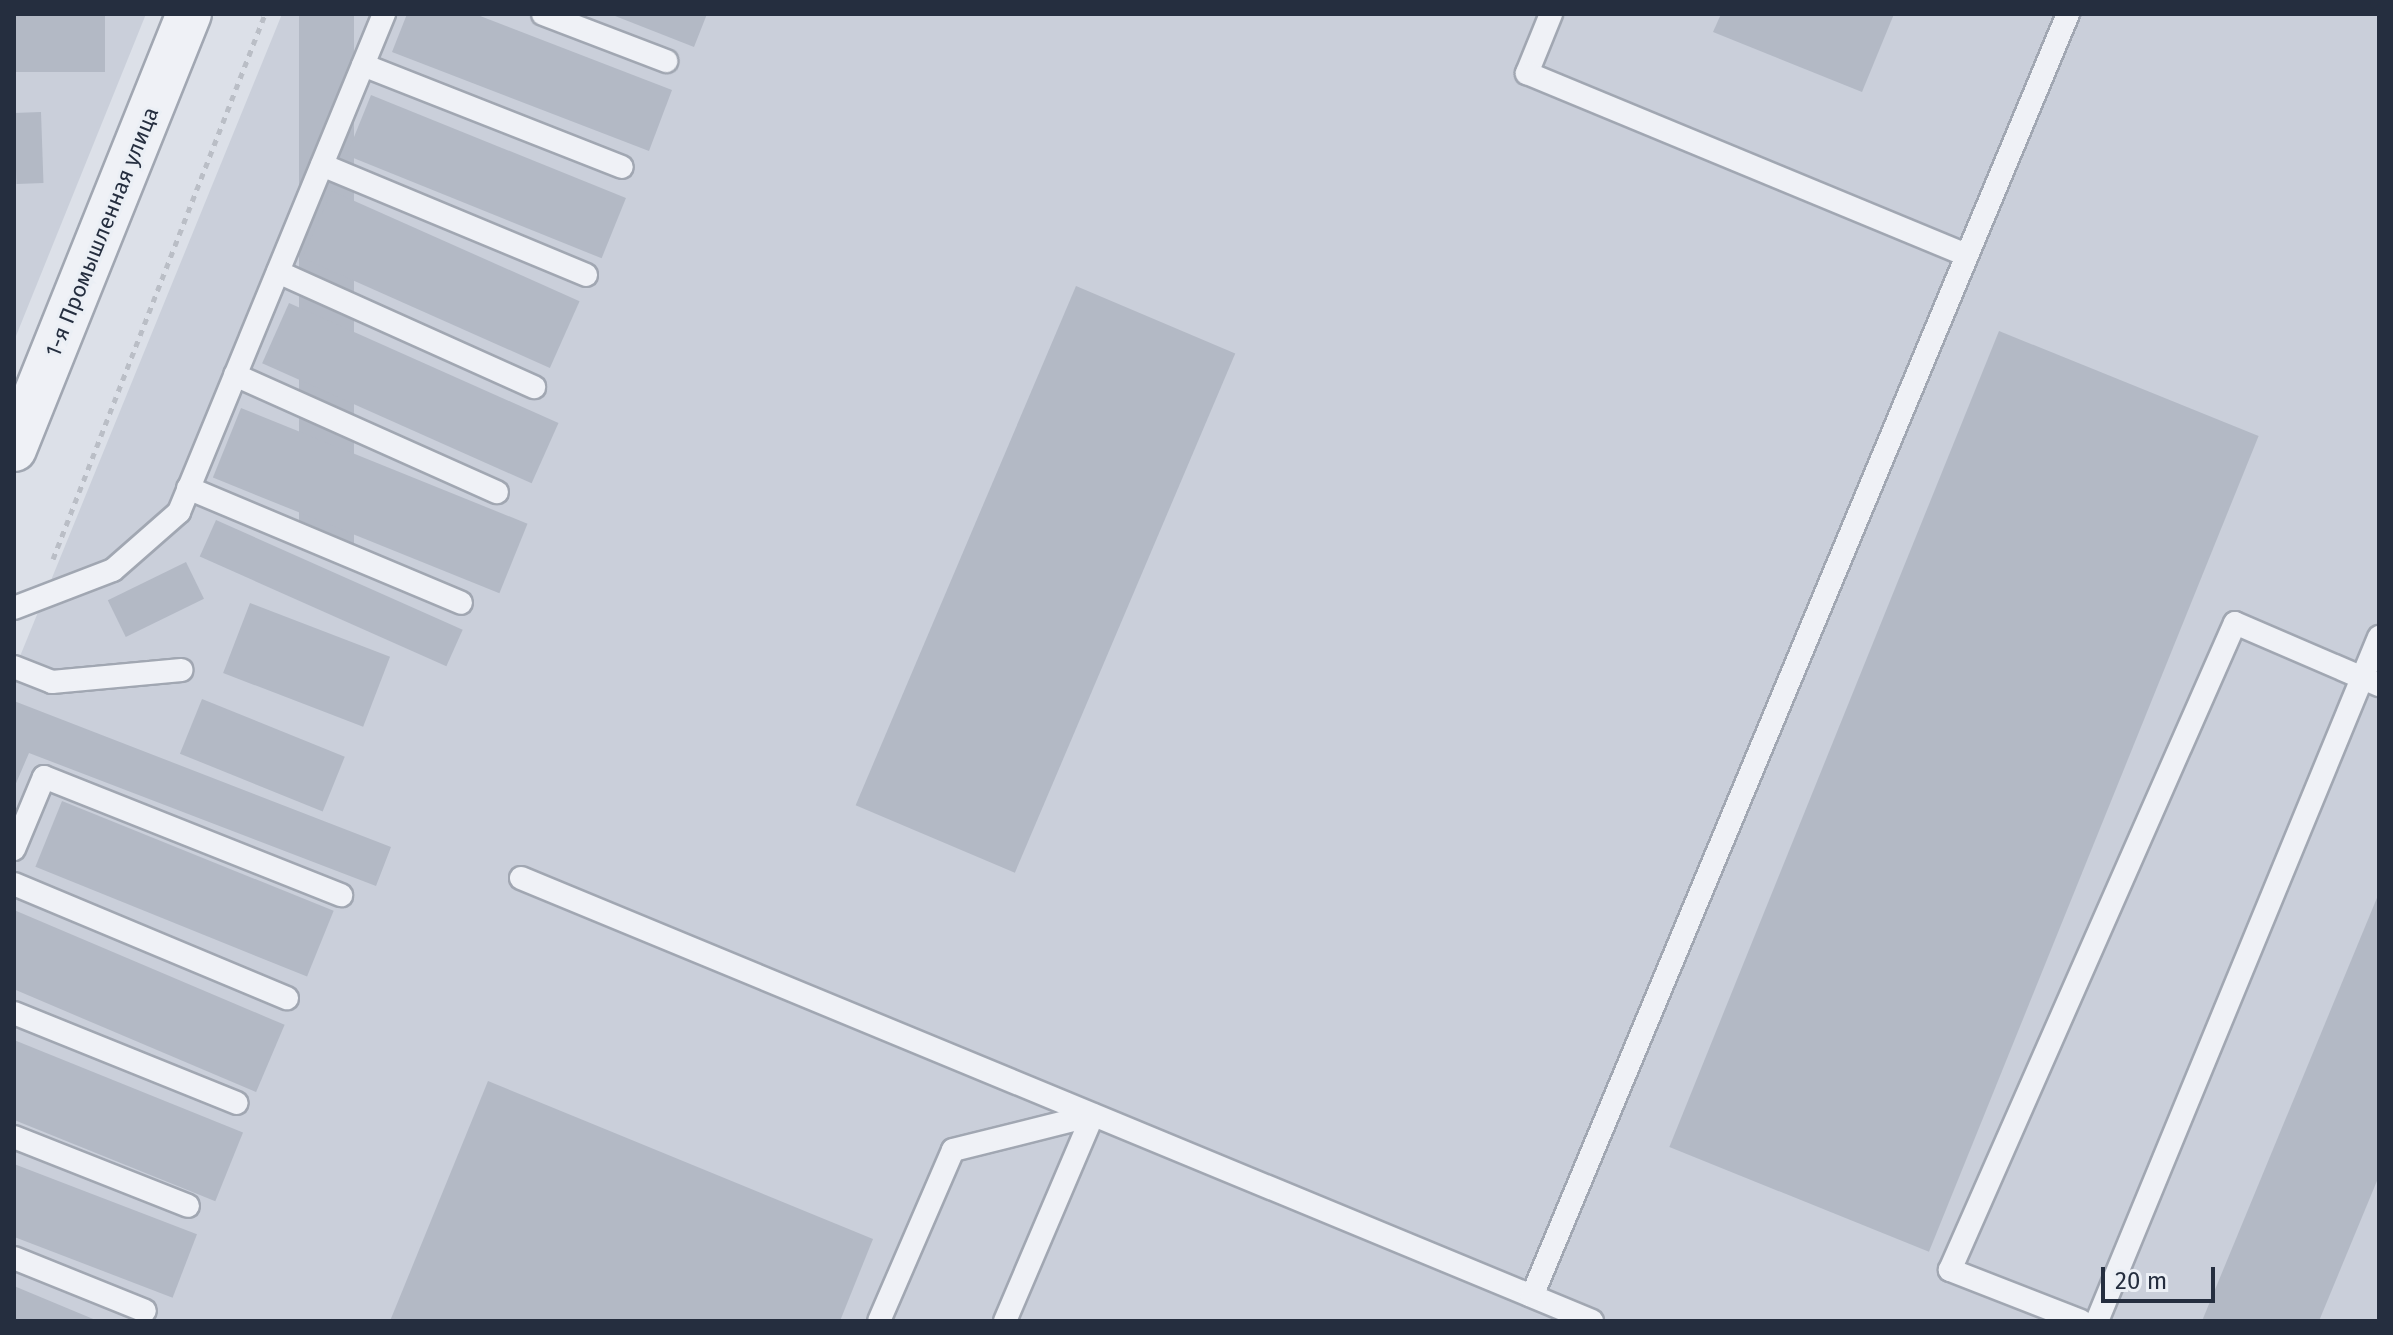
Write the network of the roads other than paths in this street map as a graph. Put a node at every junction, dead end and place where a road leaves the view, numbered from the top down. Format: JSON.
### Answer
{"nodes":[{"id":1,"x":189,"y":14,"type":"edge"},
{"id":2,"x":384,"y":14,"type":"edge"},
{"id":3,"x":543,"y":14,"type":"edge"},
{"id":4,"x":1551,"y":14,"type":"edge"},
{"id":5,"x":2068,"y":14,"type":"edge"},
{"id":6,"x":666,"y":61,"type":"dead end"},
{"id":7,"x":363,"y":65,"type":"junction"},
{"id":8,"x":322,"y":165,"type":"junction"},
{"id":9,"x":622,"y":167,"type":"dead end"},
{"id":10,"x":1967,"y":255,"type":"junction"},
{"id":11,"x":278,"y":272,"type":"junction"},
{"id":12,"x":586,"y":275,"type":"dead end"},
{"id":13,"x":235,"y":375,"type":"junction"},
{"id":14,"x":534,"y":387,"type":"dead end"},
{"id":15,"x":14,"y":449,"type":"edge"},
{"id":16,"x":188,"y":488,"type":"junction"},
{"id":17,"x":497,"y":492,"type":"dead end"},
{"id":18,"x":461,"y":603,"type":"dead end"},
{"id":19,"x":14,"y":608,"type":"edge"},
{"id":20,"x":2379,"y":637,"type":"edge"},
{"id":21,"x":14,"y":667,"type":"edge"},
{"id":22,"x":181,"y":670,"type":"dead end"},
{"id":23,"x":2370,"y":682,"type":"edge"},
{"id":24,"x":14,"y":849,"type":"edge"},
{"id":25,"x":521,"y":878,"type":"dead end"},
{"id":26,"x":14,"y":884,"type":"edge"},
{"id":27,"x":341,"y":895,"type":"dead end"},
{"id":28,"x":287,"y":998,"type":"dead end"},
{"id":29,"x":14,"y":1013,"type":"edge"},
{"id":30,"x":237,"y":1103,"type":"dead end"},
{"id":31,"x":1093,"y":1115,"type":"junction"},
{"id":32,"x":14,"y":1137,"type":"edge"},
{"id":33,"x":188,"y":1206,"type":"dead end"},
{"id":34,"x":14,"y":1258,"type":"edge"},
{"id":35,"x":1532,"y":1296,"type":"junction"},
{"id":36,"x":145,"y":1311,"type":"dead end"},
{"id":37,"x":879,"y":1321,"type":"edge"},
{"id":38,"x":1005,"y":1321,"type":"edge"},
{"id":39,"x":1592,"y":1321,"type":"edge"},
{"id":40,"x":2081,"y":1321,"type":"edge"},
{"id":41,"x":2097,"y":1321,"type":"edge"}],
"edges":[{"from":1,"to":15,"type":"street","name":"1-я Промышленная улица"},
{"from":2,"to":7,"type":"lane"},
{"from":3,"to":6,"type":"lane"},
{"from":4,"to":10,"type":"lane"},
{"from":5,"to":10,"type":"lane"},
{"from":7,"to":8,"type":"lane"},
{"from":7,"to":9,"type":"lane"},
{"from":8,"to":11,"type":"lane"},
{"from":8,"to":12,"type":"lane"},
{"from":10,"to":35,"type":"lane"},
{"from":11,"to":13,"type":"lane"},
{"from":11,"to":14,"type":"lane"},
{"from":13,"to":16,"type":"lane"},
{"from":13,"to":17,"type":"lane"},
{"from":16,"to":18,"type":"lane"},
{"from":16,"to":19,"type":"lane"},
{"from":20,"to":23,"type":"lane"},
{"from":21,"to":22,"type":"lane"},
{"from":23,"to":40,"type":"lane"},
{"from":23,"to":41,"type":"lane"},
{"from":24,"to":27,"type":"lane"},
{"from":25,"to":31,"type":"lane"},
{"from":26,"to":28,"type":"lane"},
{"from":29,"to":30,"type":"lane"},
{"from":31,"to":35,"type":"lane"},
{"from":31,"to":37,"type":"lane"},
{"from":31,"to":38,"type":"lane"},
{"from":32,"to":33,"type":"lane"},
{"from":34,"to":36,"type":"lane"},
{"from":35,"to":39,"type":"lane"}]}
